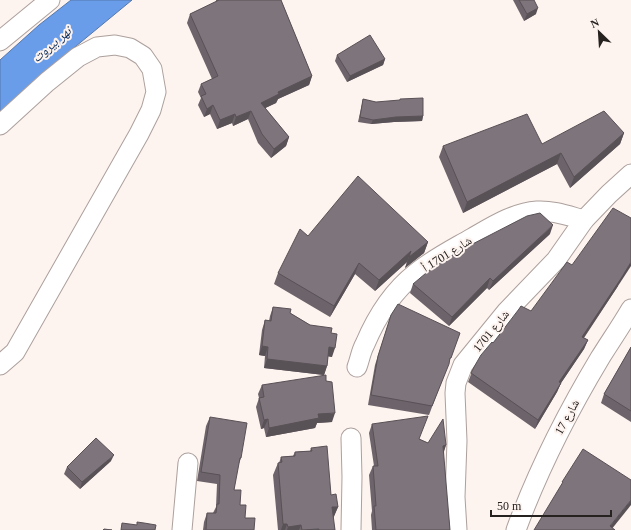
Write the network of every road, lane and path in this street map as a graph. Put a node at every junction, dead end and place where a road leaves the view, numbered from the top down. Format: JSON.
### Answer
{"nodes":[{"id":1,"x":50,"y":0,"type":"edge"},
{"id":2,"x":0,"y":41,"type":"edge"},
{"id":3,"x":0,"y":125,"type":"edge"},
{"id":4,"x":631,"y":174,"type":"edge"},
{"id":5,"x":584,"y":220,"type":"junction"},
{"id":6,"x":631,"y":309,"type":"edge"},
{"id":7,"x":31,"y":322,"type":"junction"},
{"id":8,"x":0,"y":348,"type":"edge"},
{"id":9,"x":0,"y":364,"type":"edge"},
{"id":10,"x":357,"y":367,"type":"dead end"},
{"id":11,"x":351,"y":438,"type":"dead end"},
{"id":12,"x":188,"y":463,"type":"dead end"},
{"id":13,"x":182,"y":530,"type":"edge"},
{"id":14,"x":351,"y":530,"type":"edge"},
{"id":15,"x":457,"y":530,"type":"edge"},
{"id":16,"x":516,"y":530,"type":"edge"}],
"edges":[{"from":1,"to":2,"type":"street"},
{"from":3,"to":7,"type":"street"},
{"from":4,"to":5,"type":"street","name":"شارع 1701"},
{"from":5,"to":10,"type":"street","name":"شارع 1701 أ"},
{"from":5,"to":15,"type":"street","name":"شارع 1701"},
{"from":6,"to":16,"type":"street","name":"شارع 17"},
{"from":7,"to":8,"type":"street"},
{"from":7,"to":9,"type":"street"},
{"from":11,"to":14,"type":"street"},
{"from":12,"to":13,"type":"street"}]}
